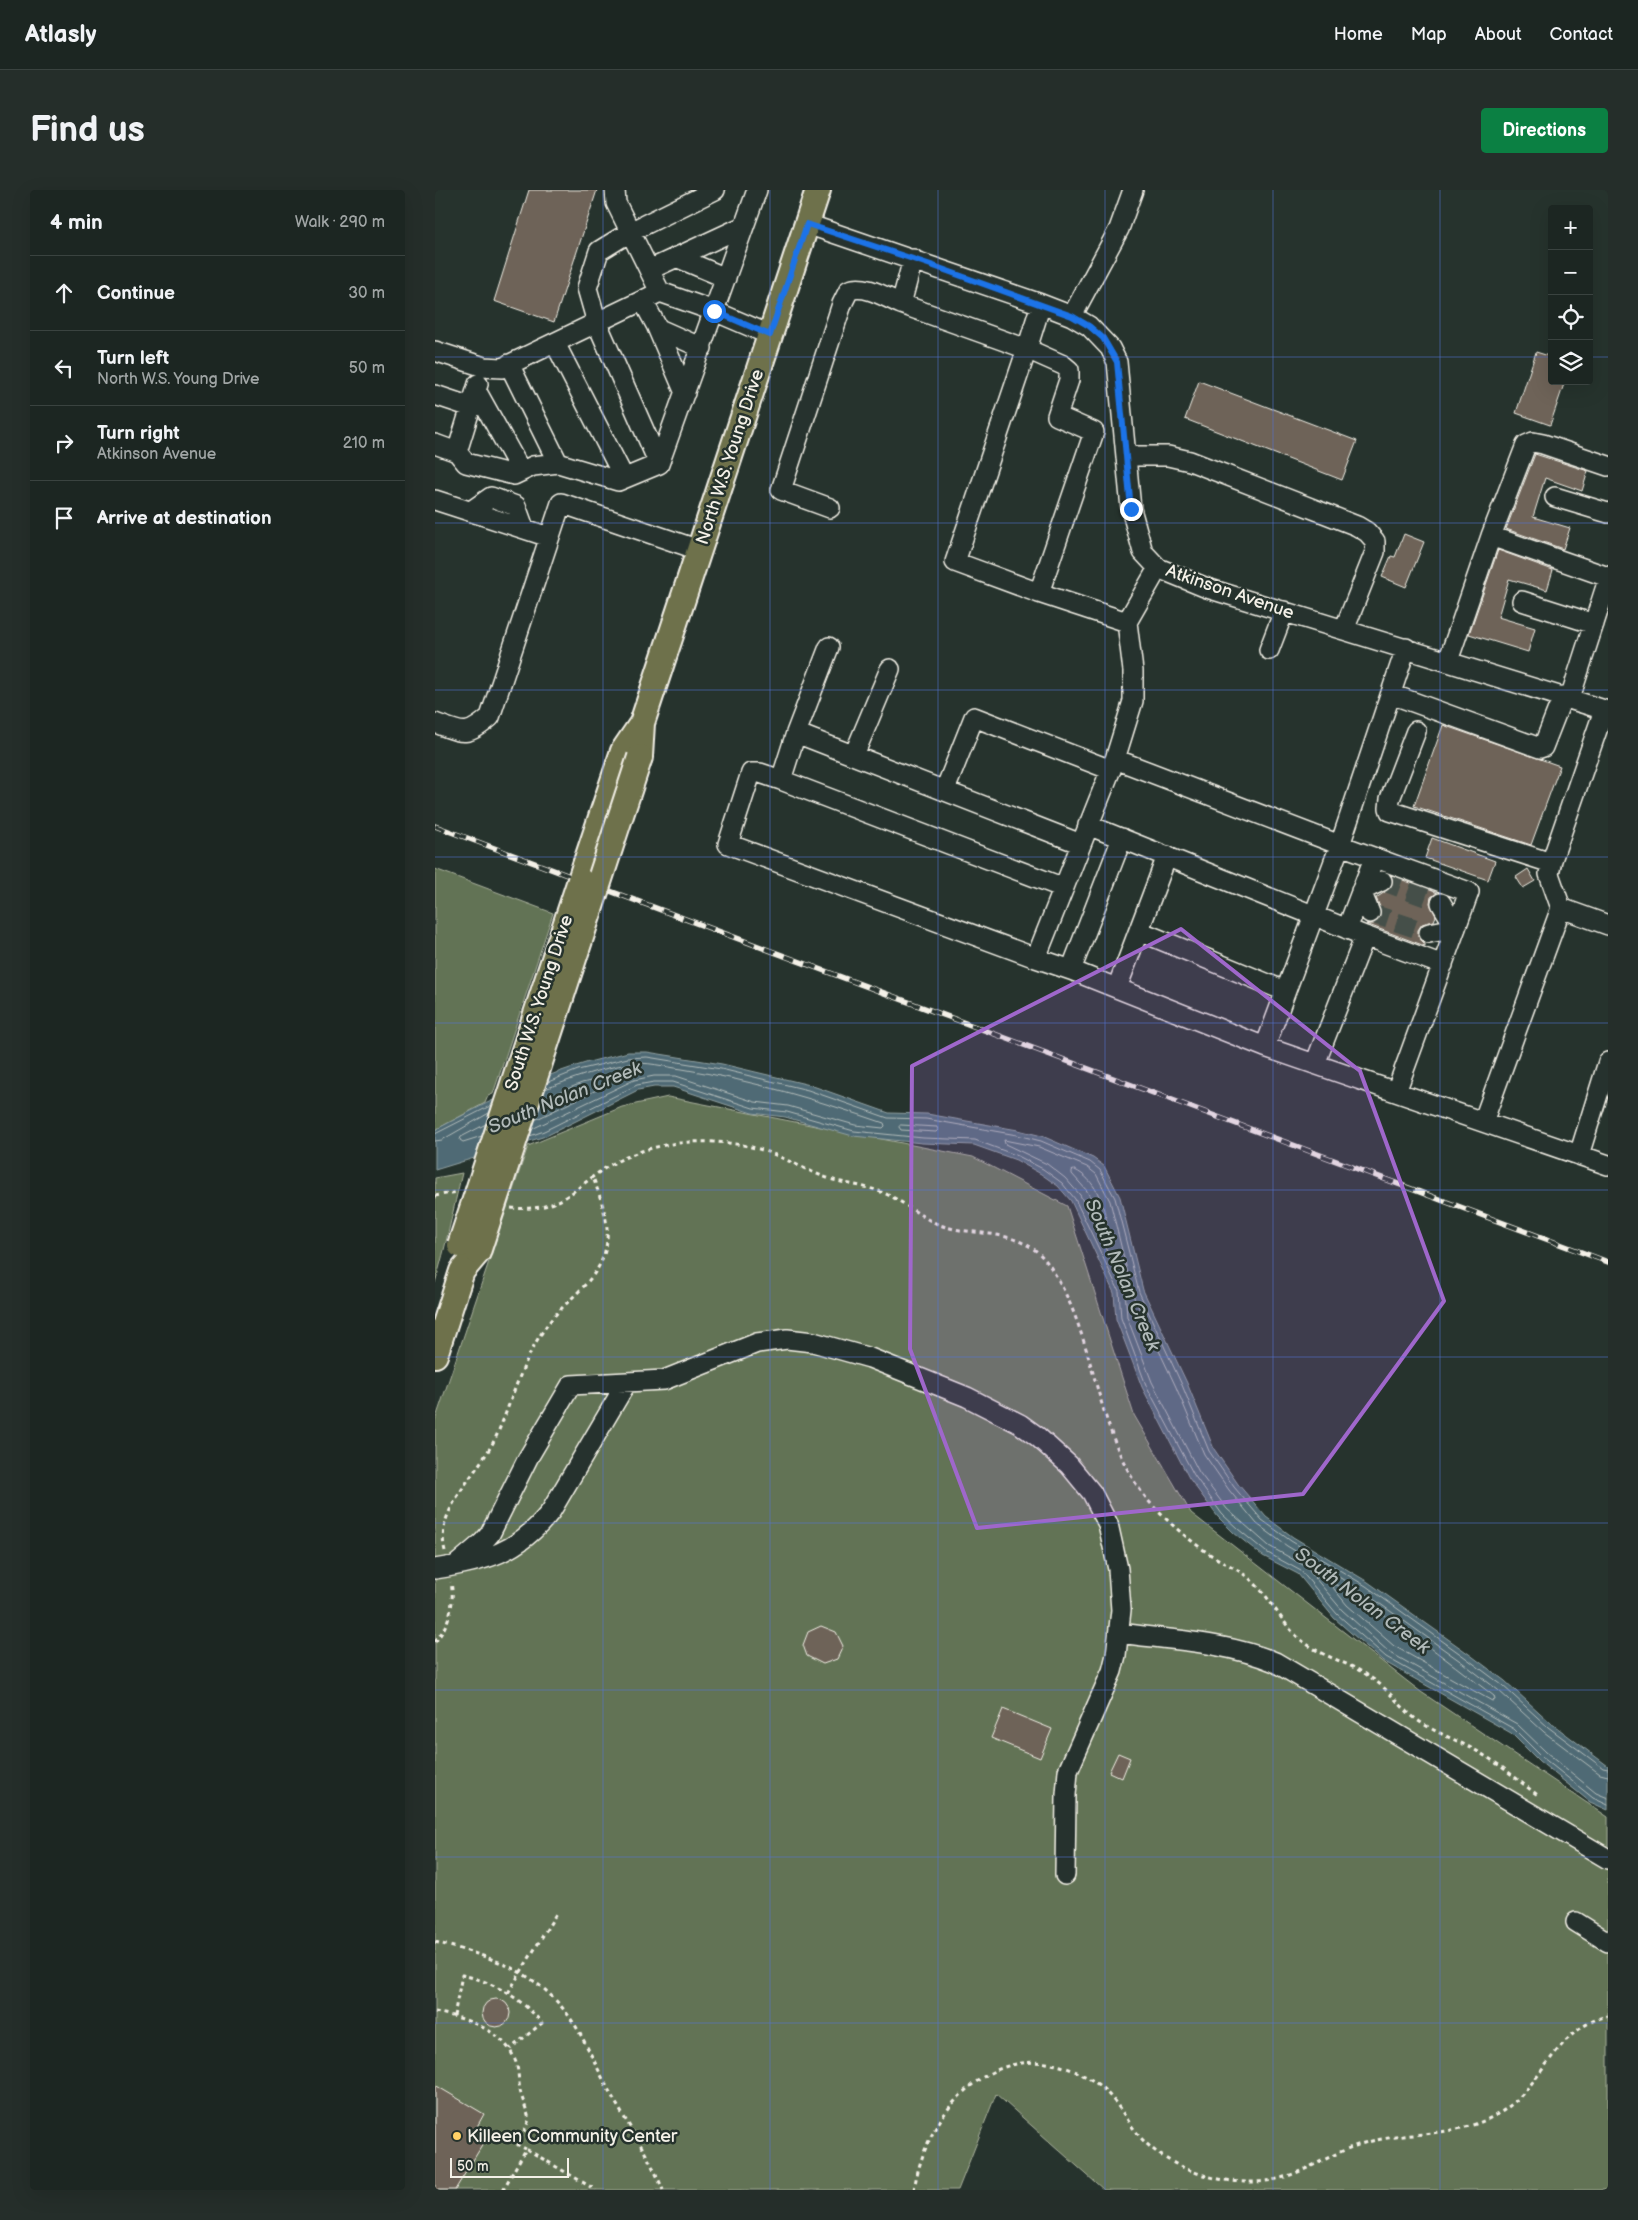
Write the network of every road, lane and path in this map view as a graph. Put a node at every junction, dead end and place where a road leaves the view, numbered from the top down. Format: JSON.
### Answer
{"nodes":[{"id":1,"x":615,"y":190,"type":"edge"},
{"id":2,"x":715,"y":190,"type":"edge"},
{"id":3,"x":757,"y":190,"type":"edge"},
{"id":4,"x":818,"y":190,"type":"edge"},
{"id":5,"x":1133,"y":190,"type":"edge"},
{"id":6,"x":807,"y":224,"type":"junction"},
{"id":7,"x":744,"y":226,"type":"junction"},
{"id":8,"x":630,"y":232,"type":"junction"},
{"id":9,"x":677,"y":257,"type":"junction"},
{"id":10,"x":913,"y":259,"type":"junction"},
{"id":11,"x":649,"y":270,"type":"junction"},
{"id":12,"x":726,"y":278,"type":"junction"},
{"id":13,"x":660,"y":292,"type":"junction"},
{"id":14,"x":643,"y":301,"type":"junction"},
{"id":15,"x":901,"y":304,"type":"junction"},
{"id":16,"x":1041,"y":304,"type":"junction"},
{"id":17,"x":714,"y":311,"type":"junction"},
{"id":18,"x":1072,"y":316,"type":"junction"},
{"id":19,"x":597,"y":323,"type":"junction"},
{"id":20,"x":656,"y":325,"type":"junction"},
{"id":21,"x":770,"y":335,"type":"junction"},
{"id":22,"x":555,"y":343,"type":"junction"},
{"id":23,"x":702,"y":348,"type":"junction"},
{"id":24,"x":1027,"y":349,"type":"junction"},
{"id":25,"x":435,"y":351,"type":"edge"},
{"id":26,"x":509,"y":364,"type":"junction"},
{"id":27,"x":484,"y":367,"type":"junction"},
{"id":28,"x":685,"y":393,"type":"junction"},
{"id":29,"x":435,"y":395,"type":"edge"},
{"id":30,"x":474,"y":399,"type":"junction"},
{"id":31,"x":435,"y":444,"type":"edge"},
{"id":32,"x":457,"y":452,"type":"junction"},
{"id":33,"x":1126,"y":456,"type":"junction"},
{"id":34,"x":558,"y":463,"type":"junction"},
{"id":35,"x":659,"y":464,"type":"junction"},
{"id":36,"x":1608,"y":466,"type":"edge"},
{"id":37,"x":521,"y":471,"type":"junction"},
{"id":38,"x":624,"y":478,"type":"junction"},
{"id":39,"x":1555,"y":497,"type":"dead end"},
{"id":40,"x":435,"y":500,"type":"edge"},
{"id":41,"x":830,"y":508,"type":"dead end"},
{"id":42,"x":1608,"y":513,"type":"edge"},
{"id":43,"x":1491,"y":536,"type":"junction"},
{"id":44,"x":549,"y":537,"type":"junction"},
{"id":45,"x":699,"y":550,"type":"junction"},
{"id":46,"x":1158,"y":568,"type":"junction"},
{"id":47,"x":1608,"y":578,"type":"edge"},
{"id":48,"x":1039,"y":593,"type":"junction"},
{"id":49,"x":1522,"y":601,"type":"dead end"},
{"id":50,"x":1284,"y":611,"type":"junction"},
{"id":51,"x":1127,"y":622,"type":"junction"},
{"id":52,"x":1594,"y":624,"type":"junction"},
{"id":53,"x":1344,"y":630,"type":"junction"},
{"id":54,"x":829,"y":647,"type":"dead end"},
{"id":55,"x":1406,"y":648,"type":"junction"},
{"id":56,"x":1269,"y":650,"type":"dead end"},
{"id":57,"x":1448,"y":661,"type":"junction"},
{"id":58,"x":889,"y":669,"type":"dead end"},
{"id":59,"x":1391,"y":694,"type":"junction"},
{"id":60,"x":1566,"y":697,"type":"junction"},
{"id":61,"x":1606,"y":710,"type":"edge"},
{"id":62,"x":435,"y":723,"type":"edge"},
{"id":63,"x":1416,"y":731,"type":"dead end"},
{"id":64,"x":796,"y":734,"type":"junction"},
{"id":65,"x":854,"y":755,"type":"junction"},
{"id":66,"x":1113,"y":765,"type":"junction"},
{"id":67,"x":781,"y":780,"type":"junction"},
{"id":68,"x":945,"y":790,"type":"junction"},
{"id":69,"x":1088,"y":825,"type":"junction"},
{"id":70,"x":1121,"y":838,"type":"junction"},
{"id":71,"x":1081,"y":844,"type":"junction"},
{"id":72,"x":1341,"y":846,"type":"junction"},
{"id":73,"x":1167,"y":856,"type":"junction"},
{"id":74,"x":1374,"y":858,"type":"junction"},
{"id":75,"x":1551,"y":862,"type":"junction"},
{"id":76,"x":1382,"y":881,"type":"dead end"},
{"id":77,"x":588,"y":883,"type":"joint"},
{"id":78,"x":1064,"y":888,"type":"junction"},
{"id":79,"x":1361,"y":891,"type":"junction"},
{"id":80,"x":1441,"y":903,"type":"tunnel mouth"},
{"id":81,"x":1561,"y":908,"type":"junction"},
{"id":82,"x":1370,"y":913,"type":"dead end"},
{"id":83,"x":1313,"y":915,"type":"junction"},
{"id":84,"x":1608,"y":925,"type":"edge"},
{"id":85,"x":1456,"y":928,"type":"junction"},
{"id":86,"x":1347,"y":929,"type":"junction"},
{"id":87,"x":1139,"y":931,"type":"junction"},
{"id":88,"x":1429,"y":933,"type":"tunnel mouth"},
{"id":89,"x":1365,"y":936,"type":"junction"},
{"id":90,"x":1036,"y":958,"type":"junction"},
{"id":91,"x":1443,"y":965,"type":"junction"},
{"id":92,"x":1071,"y":970,"type":"junction"},
{"id":93,"x":1117,"y":988,"type":"junction"},
{"id":94,"x":1285,"y":990,"type":"junction"},
{"id":95,"x":1265,"y":1047,"type":"junction"},
{"id":96,"x":1608,"y":1062,"type":"edge"},
{"id":97,"x":1315,"y":1064,"type":"junction"},
{"id":98,"x":1396,"y":1092,"type":"junction"},
{"id":99,"x":1483,"y":1122,"type":"junction"},
{"id":100,"x":1579,"y":1155,"type":"junction"},
{"id":101,"x":1608,"y":1165,"type":"edge"},
{"id":102,"x":593,"y":1177,"type":"junction"},
{"id":103,"x":463,"y":1193,"type":"dead end"},
{"id":104,"x":435,"y":1196,"type":"edge"},
{"id":105,"x":509,"y":1208,"type":"dead end"},
{"id":106,"x":435,"y":1355,"type":"edge"},
{"id":107,"x":627,"y":1382,"type":"junction"},
{"id":108,"x":447,"y":1568,"type":"edge"},
{"id":109,"x":1119,"y":1634,"type":"junction"},
{"id":110,"x":435,"y":1642,"type":"edge"},
{"id":111,"x":1546,"y":1802,"type":"dead end"},
{"id":112,"x":1608,"y":1859,"type":"edge"},
{"id":113,"x":1065,"y":1875,"type":"dead end"},
{"id":114,"x":556,"y":1914,"type":"dead end"},
{"id":115,"x":1576,"y":1922,"type":"dead end"},
{"id":116,"x":435,"y":1942,"type":"edge"},
{"id":117,"x":1608,"y":1942,"type":"edge"},
{"id":118,"x":521,"y":1972,"type":"junction"},
{"id":119,"x":508,"y":1993,"type":"junction"},
{"id":120,"x":435,"y":2012,"type":"edge"},
{"id":121,"x":454,"y":2016,"type":"junction"},
{"id":122,"x":1608,"y":2016,"type":"edge"},
{"id":123,"x":510,"y":2050,"type":"junction"},
{"id":124,"x":526,"y":2149,"type":"junction"},
{"id":125,"x":503,"y":2190,"type":"edge"},
{"id":126,"x":596,"y":2190,"type":"edge"},
{"id":127,"x":663,"y":2190,"type":"edge"},
{"id":128,"x":914,"y":2190,"type":"edge"}],
"edges":[{"from":1,"to":8,"type":"street"},
{"from":2,"to":8,"type":"street"},
{"from":3,"to":7,"type":"street"},
{"from":4,"to":6,"type":"main road","name":"North W.S. Young Drive"},
{"from":5,"to":18,"type":"street"},
{"from":6,"to":10,"type":"street","name":"Atkinson Avenue"},
{"from":6,"to":21,"type":"main road","name":"North W.S. Young Drive"},
{"from":7,"to":9,"type":"street"},
{"from":7,"to":12,"type":"street"},
{"from":8,"to":11,"type":"street"},
{"from":8,"to":19,"type":"street"},
{"from":9,"to":11,"type":"street"},
{"from":9,"to":12,"type":"street"},
{"from":10,"to":15,"type":"street"},
{"from":10,"to":16,"type":"street","name":"Atkinson Avenue"},
{"from":11,"to":13,"type":"street"},
{"from":12,"to":17,"type":"street"},
{"from":13,"to":14,"type":"street"},
{"from":13,"to":17,"type":"street"},
{"from":14,"to":19,"type":"street"},
{"from":14,"to":20,"type":"street"},
{"from":15,"to":24,"type":"street"},
{"from":15,"to":41,"type":"street"},
{"from":16,"to":18,"type":"street","name":"Atkinson Avenue"},
{"from":16,"to":24,"type":"street"},
{"from":17,"to":21,"type":"street"},
{"from":17,"to":23,"type":"street"},
{"from":18,"to":33,"type":"street","name":"Atkinson Avenue"},
{"from":19,"to":22,"type":"street"},
{"from":19,"to":35,"type":"street"},
{"from":20,"to":23,"type":"street"},
{"from":20,"to":28,"type":"street"},
{"from":21,"to":45,"type":"main road","name":"North W.S. Young Drive"},
{"from":22,"to":26,"type":"street"},
{"from":22,"to":38,"type":"street"},
{"from":23,"to":28,"type":"street"},
{"from":24,"to":48,"type":"street"},
{"from":24,"to":48,"type":"street"},
{"from":25,"to":27,"type":"street"},
{"from":26,"to":27,"type":"street"},
{"from":26,"to":34,"type":"street"},
{"from":27,"to":30,"type":"street"},
{"from":28,"to":35,"type":"street"},
{"from":29,"to":30,"type":"street"},
{"from":30,"to":32,"type":"street"},
{"from":30,"to":37,"type":"street"},
{"from":31,"to":32,"type":"street"},
{"from":32,"to":37,"type":"street"},
{"from":33,"to":46,"type":"street","name":"Atkinson Avenue"},
{"from":33,"to":53,"type":"street"},
{"from":34,"to":37,"type":"street"},
{"from":34,"to":38,"type":"street"},
{"from":35,"to":38,"type":"street"},
{"from":36,"to":43,"type":"street"},
{"from":39,"to":42,"type":"street"},
{"from":40,"to":44,"type":"street"},
{"from":43,"to":47,"type":"street"},
{"from":43,"to":57,"type":"street"},
{"from":44,"to":45,"type":"street"},
{"from":44,"to":62,"type":"street"},
{"from":45,"to":77,"type":"main road","name":"North W.S. Young Drive"},
{"from":46,"to":50,"type":"street","name":"Atkinson Avenue"},
{"from":46,"to":51,"type":"street"},
{"from":47,"to":52,"type":"street"},
{"from":48,"to":51,"type":"street"},
{"from":49,"to":52,"type":"street"},
{"from":50,"to":53,"type":"street","name":"Atkinson Avenue"},
{"from":50,"to":56,"type":"street"},
{"from":51,"to":66,"type":"street"},
{"from":52,"to":60,"type":"street"},
{"from":53,"to":55,"type":"street","name":"Atkinson Avenue"},
{"from":54,"to":64,"type":"street"},
{"from":55,"to":57,"type":"street","name":"Atkinson Avenue"},
{"from":55,"to":59,"type":"street"},
{"from":57,"to":60,"type":"street","name":"Atkinson Avenue"},
{"from":58,"to":65,"type":"street"},
{"from":59,"to":60,"type":"street"},
{"from":59,"to":72,"type":"street"},
{"from":60,"to":61,"type":"street","name":"Atkinson Avenue"},
{"from":61,"to":75,"type":"street"},
{"from":63,"to":75,"type":"street"},
{"from":64,"to":65,"type":"street"},
{"from":64,"to":67,"type":"street"},
{"from":65,"to":68,"type":"street"},
{"from":66,"to":68,"type":"street"},
{"from":66,"to":69,"type":"street"},
{"from":66,"to":72,"type":"street"},
{"from":67,"to":78,"type":"street"},
{"from":67,"to":90,"type":"street"},
{"from":68,"to":71,"type":"street"},
{"from":69,"to":70,"type":"street"},
{"from":69,"to":71,"type":"street"},
{"from":70,"to":73,"type":"street"},
{"from":70,"to":92,"type":"street"},
{"from":71,"to":78,"type":"street"},
{"from":72,"to":74,"type":"street"},
{"from":72,"to":83,"type":"street"},
{"from":73,"to":83,"type":"street"},
{"from":73,"to":87,"type":"street"},
{"from":74,"to":79,"type":"street"},
{"from":74,"to":85,"type":"street"},
{"from":75,"to":81,"type":"street"},
{"from":76,"to":79,"type":"street"},
{"from":77,"to":106,"type":"main road","name":"South W.S. Young Drive","bridge":true},
{"from":78,"to":90,"type":"street"},
{"from":79,"to":82,"type":"street"},
{"from":79,"to":86,"type":"street"},
{"from":80,"to":85,"type":"street"},
{"from":81,"to":84,"type":"street"},
{"from":81,"to":99,"type":"street"},
{"from":83,"to":86,"type":"street"},
{"from":83,"to":94,"type":"street"},
{"from":85,"to":88,"type":"street"},
{"from":85,"to":91,"type":"street"},
{"from":86,"to":89,"type":"street"},
{"from":87,"to":93,"type":"street"},
{"from":87,"to":94,"type":"street"},
{"from":89,"to":91,"type":"street"},
{"from":89,"to":97,"type":"street"},
{"from":90,"to":92,"type":"street"},
{"from":91,"to":98,"type":"street"},
{"from":92,"to":93,"type":"street"},
{"from":93,"to":95,"type":"street"},
{"from":94,"to":95,"type":"street"},
{"from":95,"to":97,"type":"street"},
{"from":96,"to":100,"type":"street"},
{"from":97,"to":98,"type":"street"},
{"from":98,"to":99,"type":"street"},
{"from":99,"to":100,"type":"street"},
{"from":100,"to":101,"type":"street"},
{"from":102,"to":105,"type":"path"},
{"from":102,"to":108,"type":"path"},
{"from":102,"to":111,"type":"path"},
{"from":103,"to":104,"type":"path"},
{"from":107,"to":108,"type":"street"},
{"from":107,"to":108,"type":"street"},
{"from":107,"to":109,"type":"street"},
{"from":108,"to":110,"type":"path"},
{"from":109,"to":112,"type":"street"},
{"from":109,"to":113,"type":"street"},
{"from":114,"to":118,"type":"path"},
{"from":115,"to":117,"type":"street"},
{"from":116,"to":118,"type":"path"},
{"from":118,"to":119,"type":"path"},
{"from":118,"to":127,"type":"path"},
{"from":119,"to":121,"type":"path"},
{"from":119,"to":123,"type":"path"},
{"from":120,"to":121,"type":"path"},
{"from":121,"to":123,"type":"path"},
{"from":122,"to":128,"type":"path"},
{"from":123,"to":124,"type":"path"},
{"from":124,"to":125,"type":"path"},
{"from":124,"to":126,"type":"path"}]}
